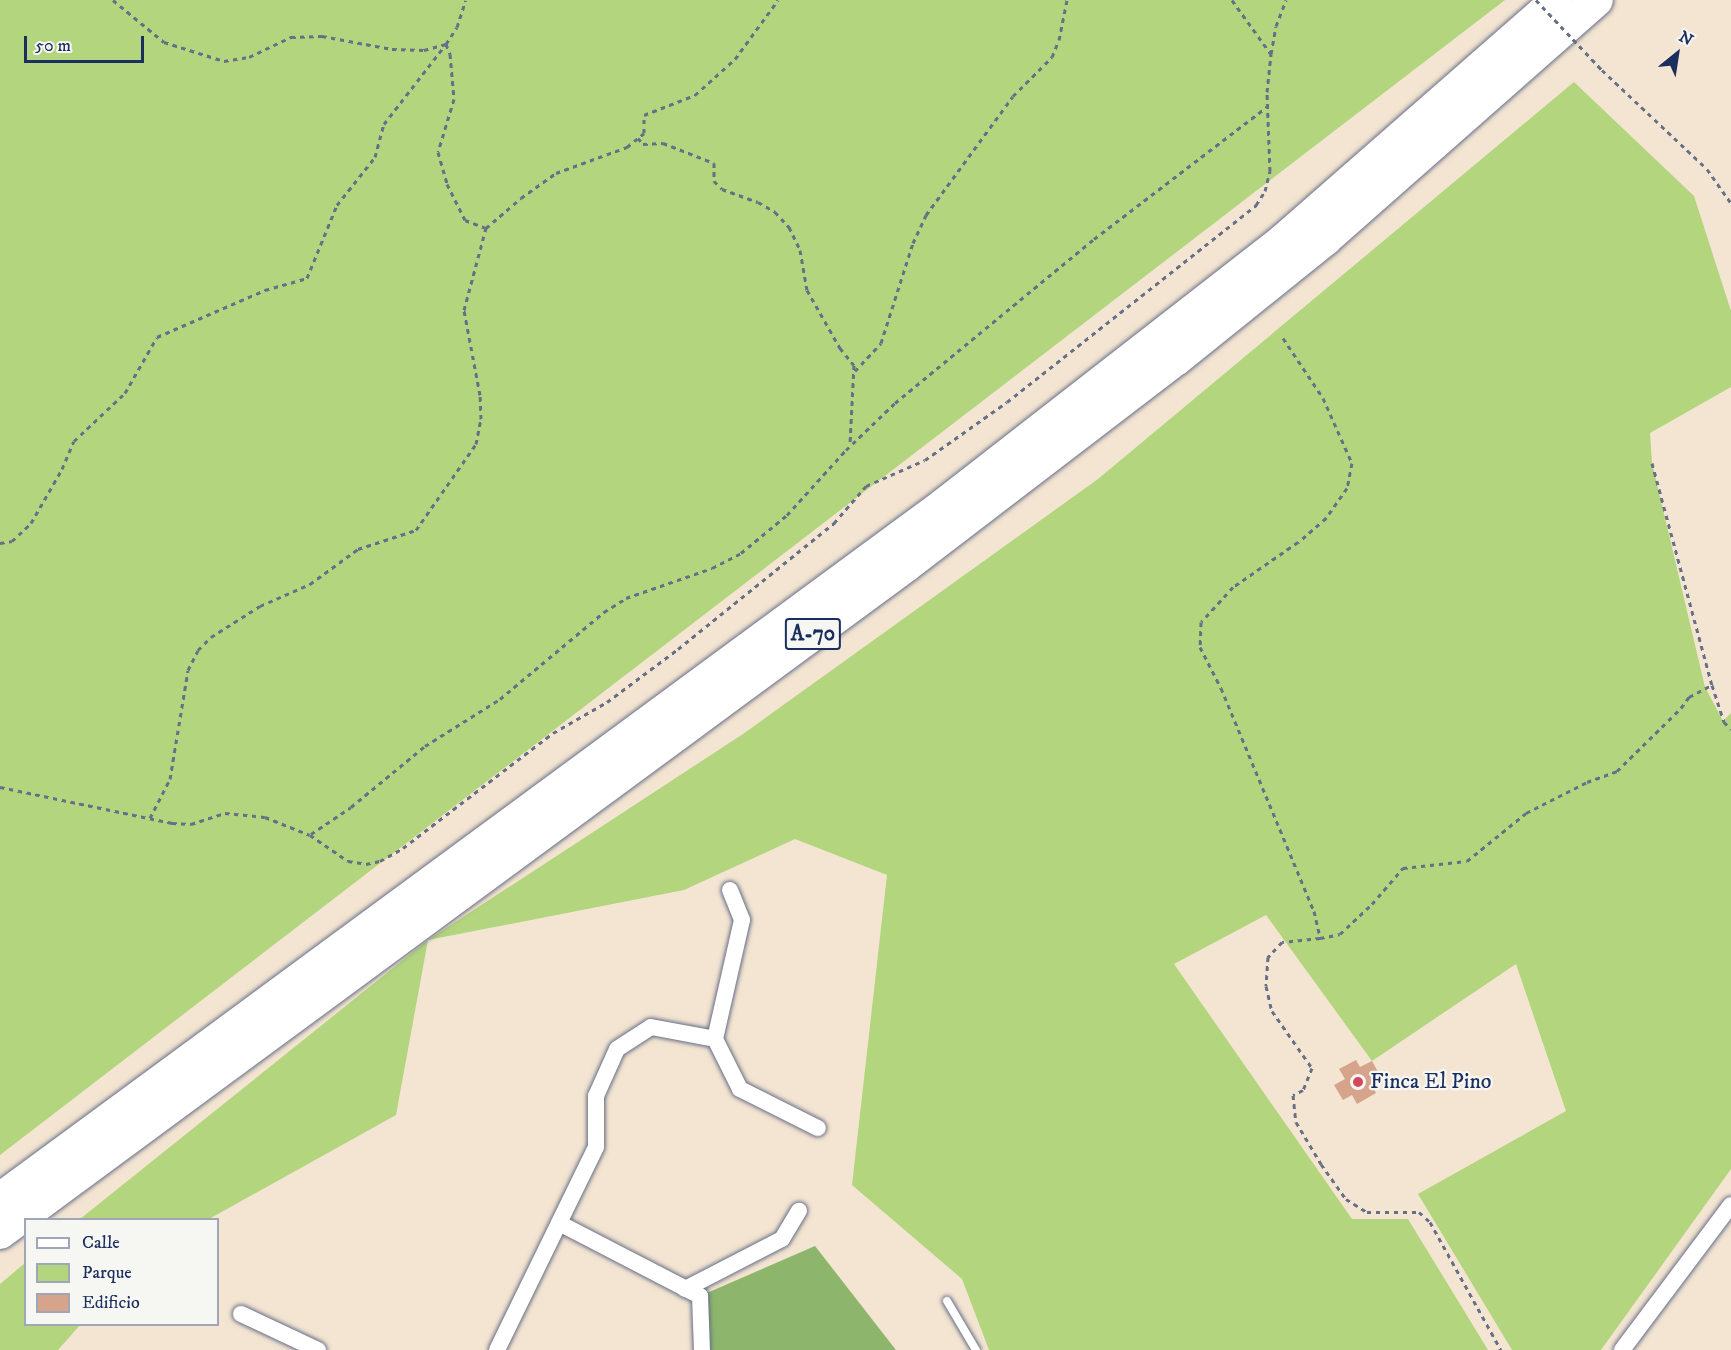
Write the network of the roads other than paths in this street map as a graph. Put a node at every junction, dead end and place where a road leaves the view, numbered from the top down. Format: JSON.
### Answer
{"nodes":[{"id":1,"x":1557,"y":0,"type":"edge"},
{"id":2,"x":1597,"y":0,"type":"edge"},
{"id":3,"x":730,"y":890,"type":"dead end"},
{"id":4,"x":715,"y":1039,"type":"junction"},
{"id":5,"x":818,"y":1128,"type":"dead end"},
{"id":6,"x":0,"y":1199,"type":"edge"},
{"id":7,"x":1731,"y":1205,"type":"edge"},
{"id":8,"x":799,"y":1211,"type":"dead end"},
{"id":9,"x":559,"y":1223,"type":"junction"},
{"id":10,"x":0,"y":1233,"type":"edge"},
{"id":11,"x":685,"y":1289,"type":"junction"},
{"id":12,"x":947,"y":1301,"type":"dead end"},
{"id":13,"x":241,"y":1314,"type":"dead end"},
{"id":14,"x":318,"y":1350,"type":"edge"},
{"id":15,"x":496,"y":1350,"type":"edge"},
{"id":16,"x":702,"y":1350,"type":"edge"},
{"id":17,"x":975,"y":1350,"type":"edge"},
{"id":18,"x":1622,"y":1350,"type":"edge"}],
"edges":[{"from":1,"to":6,"type":"highway","number":"A-70"},
{"from":2,"to":10,"type":"highway","number":"A-70"},
{"from":3,"to":4,"type":"street"},
{"from":4,"to":5,"type":"street"},
{"from":4,"to":9,"type":"street"},
{"from":7,"to":18,"type":"street"},
{"from":8,"to":11,"type":"street"},
{"from":9,"to":11,"type":"street"},
{"from":9,"to":15,"type":"street"},
{"from":11,"to":16,"type":"street"},
{"from":12,"to":17,"type":"lane"},
{"from":13,"to":14,"type":"street"}]}
